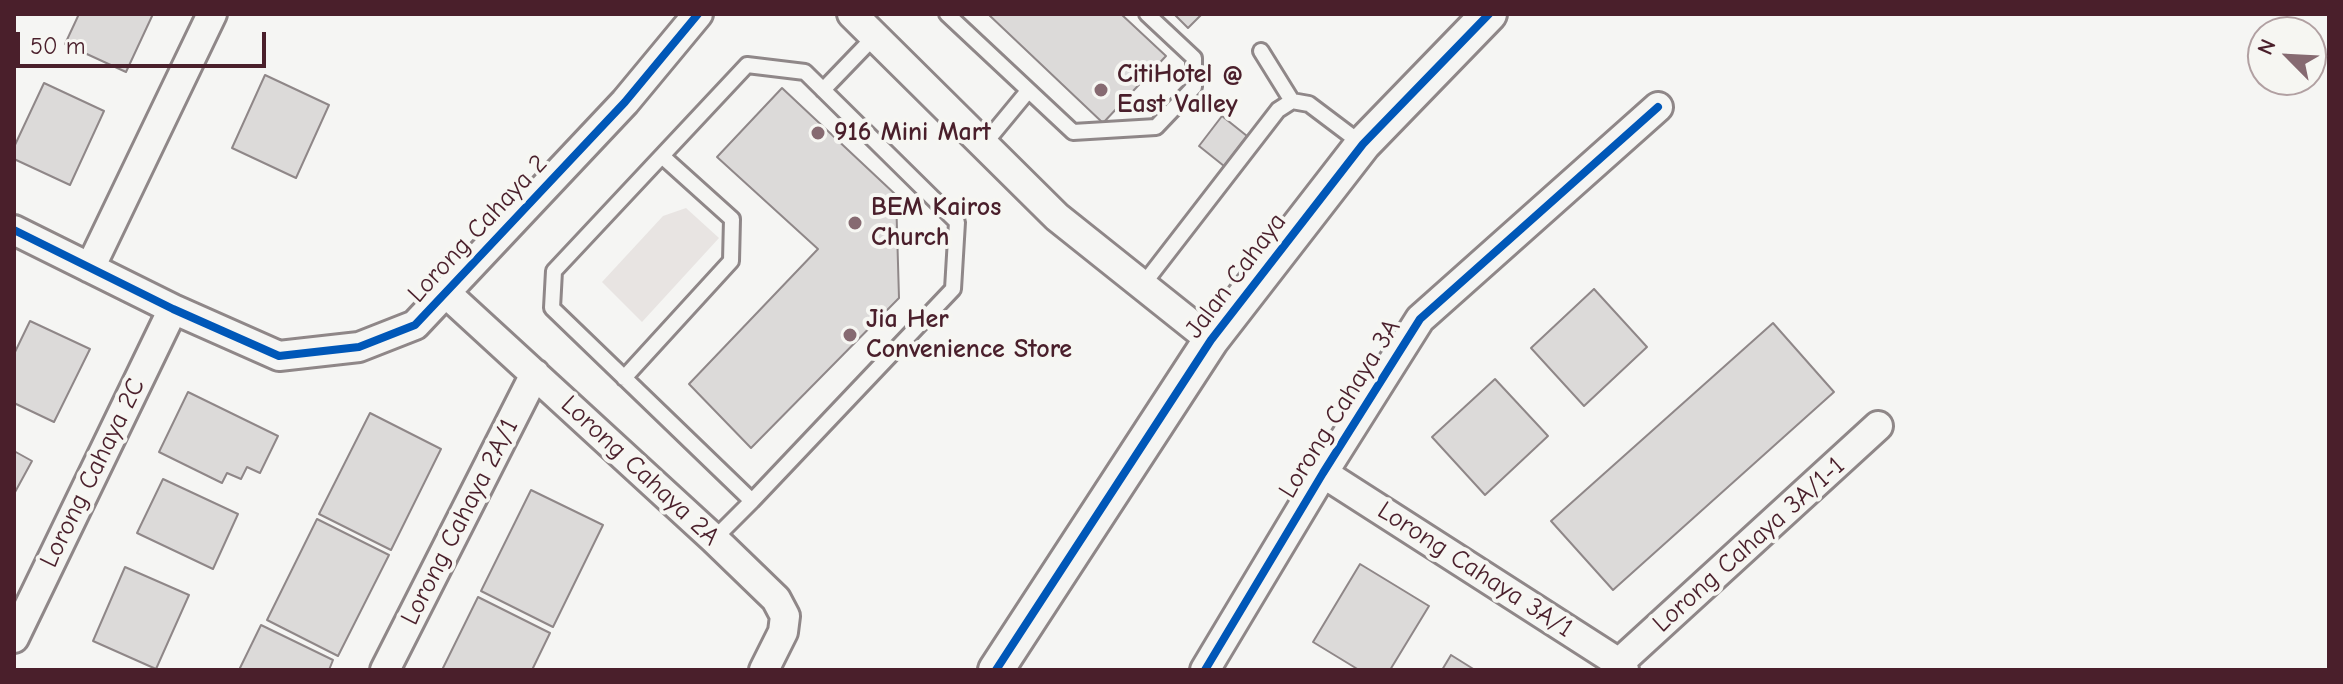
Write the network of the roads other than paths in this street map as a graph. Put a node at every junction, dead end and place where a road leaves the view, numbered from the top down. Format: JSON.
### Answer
{"nodes":[{"id":1,"x":212,"y":14,"type":"edge"},
{"id":2,"x":698,"y":14,"type":"edge"},
{"id":3,"x":852,"y":14,"type":"edge"},
{"id":4,"x":947,"y":14,"type":"edge"},
{"id":5,"x":1147,"y":14,"type":"edge"},
{"id":6,"x":1489,"y":14,"type":"edge"},
{"id":7,"x":875,"y":36,"type":"junction"},
{"id":8,"x":1261,"y":51,"type":"dead end"},
{"id":9,"x":823,"y":90,"type":"junction"},
{"id":10,"x":1028,"y":91,"type":"junction"},
{"id":11,"x":1292,"y":101,"type":"junction"},
{"id":12,"x":1658,"y":107,"type":"dead end"},
{"id":13,"x":985,"y":143,"type":"junction"},
{"id":14,"x":1363,"y":144,"type":"junction"},
{"id":15,"x":662,"y":156,"type":"junction"},
{"id":16,"x":14,"y":230,"type":"edge"},
{"id":17,"x":90,"y":268,"type":"junction"},
{"id":18,"x":1142,"y":286,"type":"junction"},
{"id":19,"x":446,"y":293,"type":"junction"},
{"id":20,"x":173,"y":309,"type":"junction"},
{"id":21,"x":1211,"y":340,"type":"junction"},
{"id":22,"x":535,"y":374,"type":"junction"},
{"id":23,"x":624,"y":378,"type":"junction"},
{"id":24,"x":1878,"y":426,"type":"dead end"},
{"id":25,"x":1323,"y":473,"type":"junction"},
{"id":26,"x":752,"y":501,"type":"junction"},
{"id":27,"x":714,"y":539,"type":"junction"},
{"id":28,"x":14,"y":638,"type":"edge"},
{"id":29,"x":1622,"y":666,"type":"edge"},
{"id":30,"x":385,"y":670,"type":"edge"},
{"id":31,"x":764,"y":670,"type":"edge"},
{"id":32,"x":996,"y":670,"type":"edge"},
{"id":33,"x":1205,"y":670,"type":"edge"}],
"edges":[{"from":1,"to":17,"type":"street"},
{"from":2,"to":19,"type":"street","name":"Lorong Cahaya 2"},
{"from":3,"to":7,"type":"street"},
{"from":4,"to":10,"type":"lane"},
{"from":5,"to":10,"type":"lane"},
{"from":6,"to":14,"type":"street","name":"Jalan Cahaya"},
{"from":7,"to":9,"type":"lane"},
{"from":7,"to":13,"type":"street"},
{"from":8,"to":11,"type":"lane"},
{"from":9,"to":15,"type":"lane"},
{"from":9,"to":26,"type":"lane"},
{"from":10,"to":13,"type":"lane"},
{"from":11,"to":14,"type":"lane"},
{"from":11,"to":18,"type":"lane"},
{"from":12,"to":25,"type":"street","name":"Lorong Cahaya 3A"},
{"from":13,"to":18,"type":"street"},
{"from":14,"to":21,"type":"street","name":"Jalan Cahaya"},
{"from":15,"to":23,"type":"lane"},
{"from":15,"to":23,"type":"lane"},
{"from":16,"to":17,"type":"street","name":"Lorong Cahaya 2"},
{"from":17,"to":20,"type":"street","name":"Lorong Cahaya 2"},
{"from":18,"to":21,"type":"street"},
{"from":19,"to":20,"type":"street","name":"Lorong Cahaya 2"},
{"from":19,"to":22,"type":"street","name":"Lorong Cahaya 2A"},
{"from":20,"to":28,"type":"street","name":"Lorong Cahaya 2C"},
{"from":21,"to":32,"type":"street","name":"Jalan Cahaya"},
{"from":22,"to":27,"type":"street","name":"Lorong Cahaya 2A"},
{"from":22,"to":30,"type":"street","name":"Lorong Cahaya 2A/1"},
{"from":23,"to":26,"type":"lane"},
{"from":24,"to":29,"type":"street","name":"Lorong Cahaya 3A/1-1"},
{"from":25,"to":29,"type":"street","name":"Lorong Cahaya 3A/1"},
{"from":25,"to":33,"type":"street","name":"Lorong Cahaya 3A"},
{"from":26,"to":27,"type":"lane"},
{"from":27,"to":31,"type":"street","name":"Lorong Cahaya 2A"}]}
